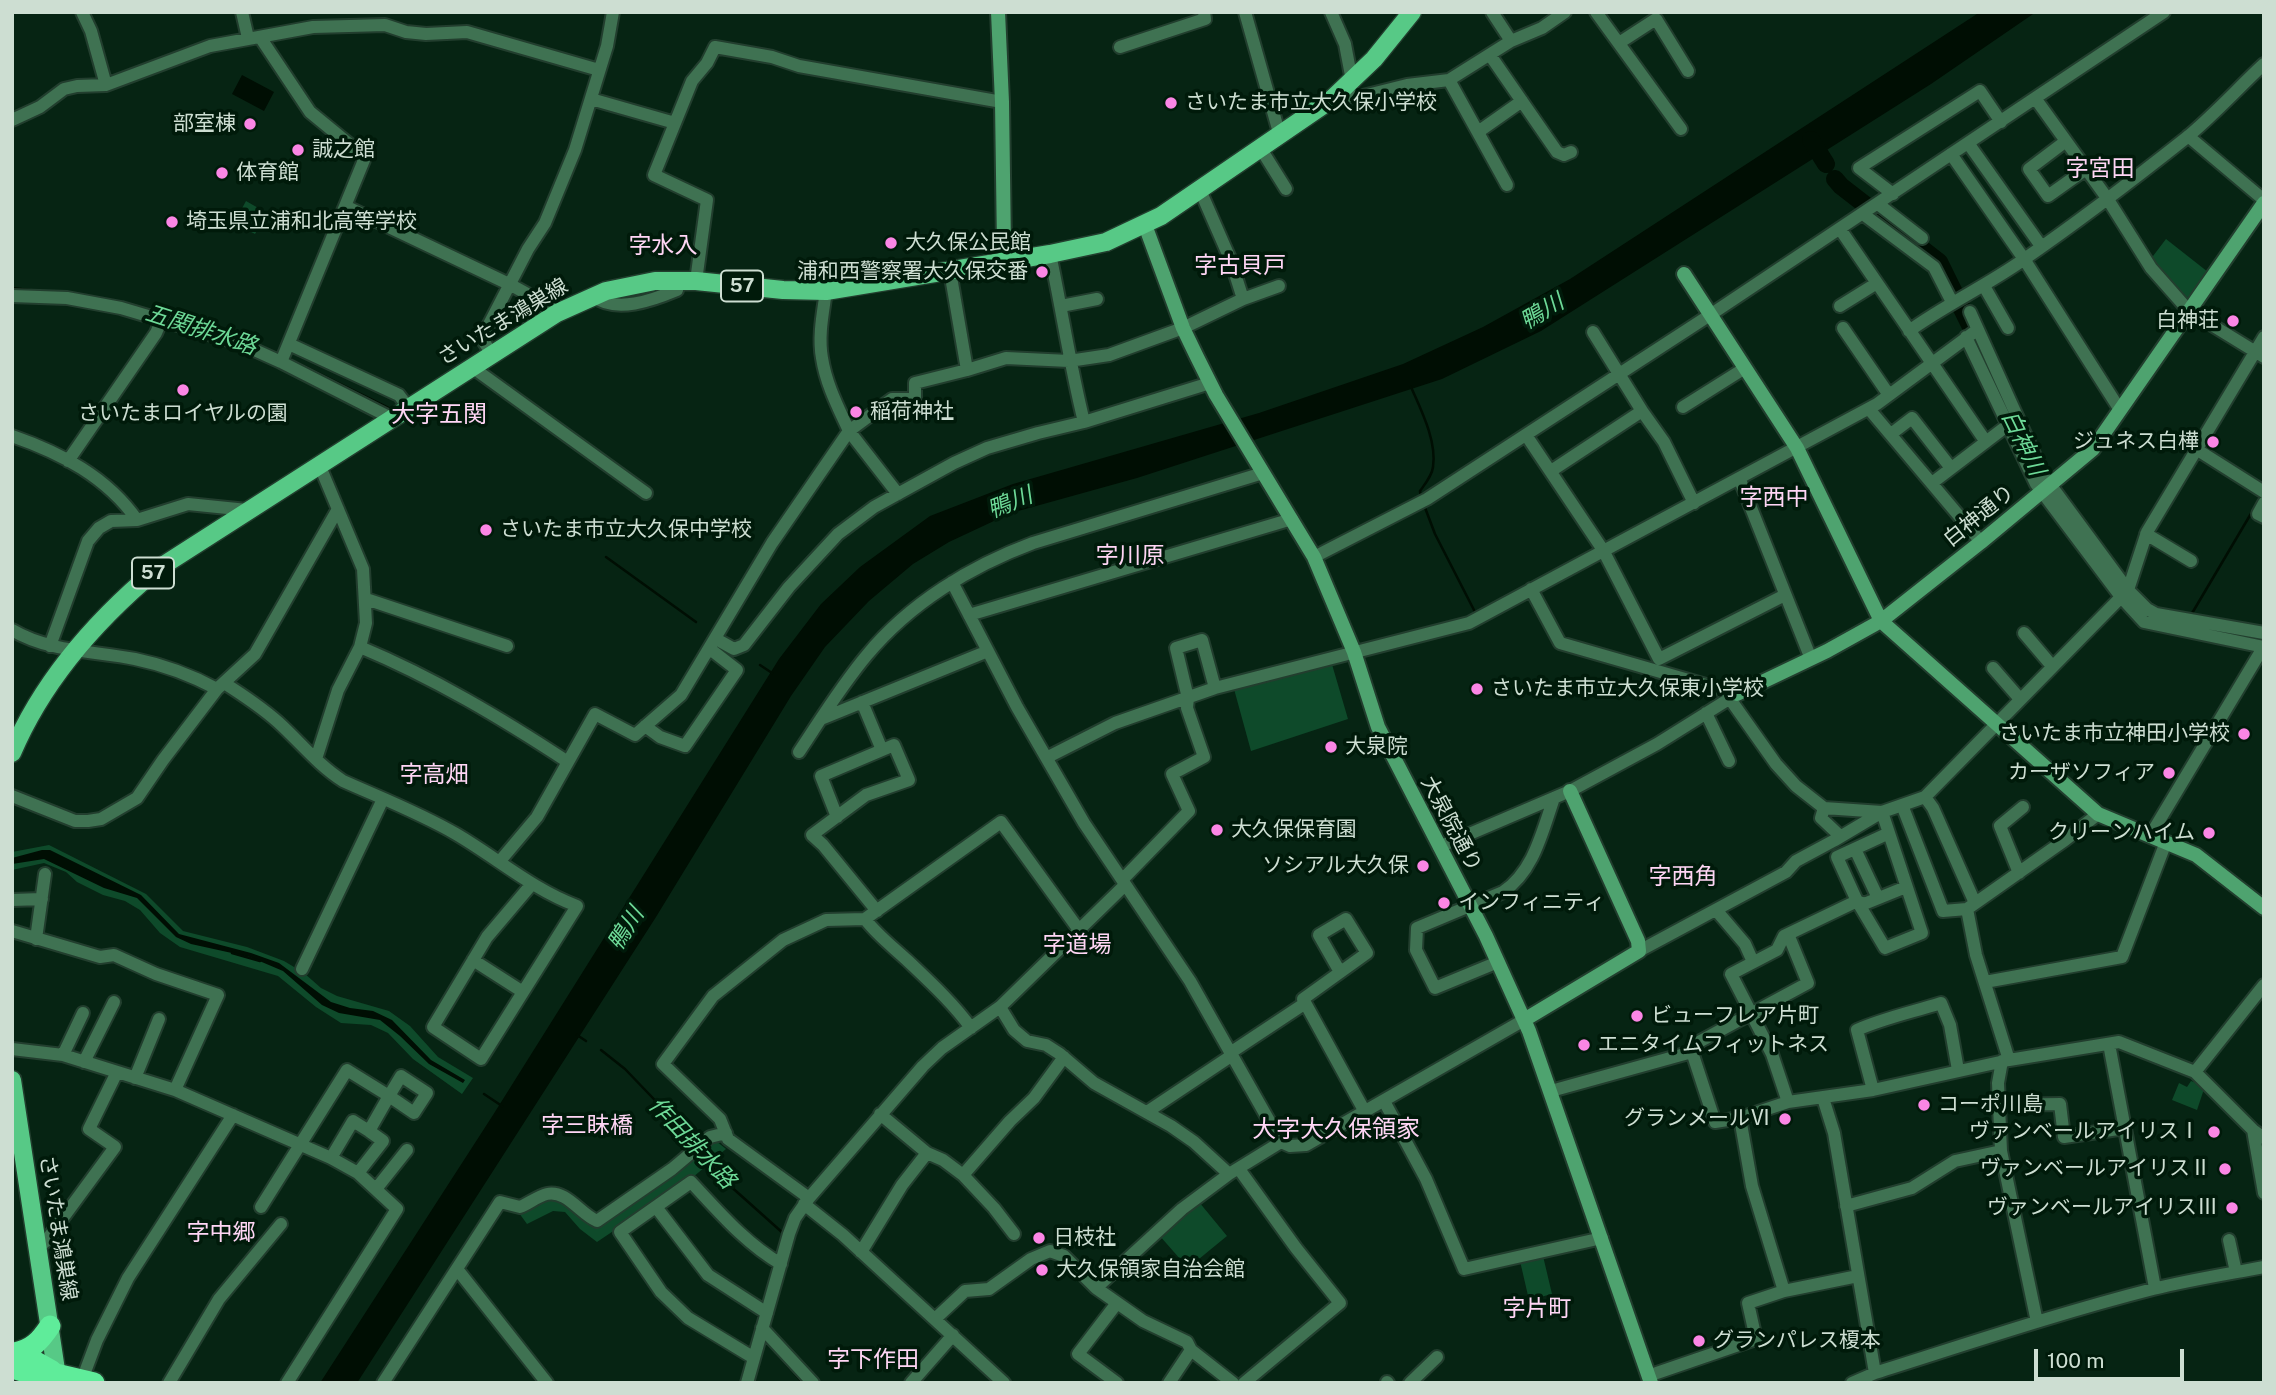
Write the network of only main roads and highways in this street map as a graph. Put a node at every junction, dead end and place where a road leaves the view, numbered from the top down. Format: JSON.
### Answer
{"nodes":[{"id":1,"x":1412,"y":12,"type":"edge"},
{"id":2,"x":12,"y":753,"type":"edge"},
{"id":3,"x":13,"y":1084,"type":"edge"},
{"id":4,"x":50,"y":1326,"type":"junction"},
{"id":5,"x":13,"y":1358,"type":"edge"},
{"id":6,"x":57,"y":1378,"type":"edge"},
{"id":7,"x":88,"y":1381,"type":"edge"}],
"edges":[{"from":1,"to":2,"type":"main road","name":"さいたま鴻巣線","number":"57"},
{"from":3,"to":4,"type":"main road","name":"さいたま鴻巣線"},
{"from":4,"to":5,"type":"highway"},
{"from":4,"to":6,"type":"main road","name":"さいたま鴻巣線"},
{"from":5,"to":6,"type":"highway"},
{"from":6,"to":7,"type":"highway"}]}
